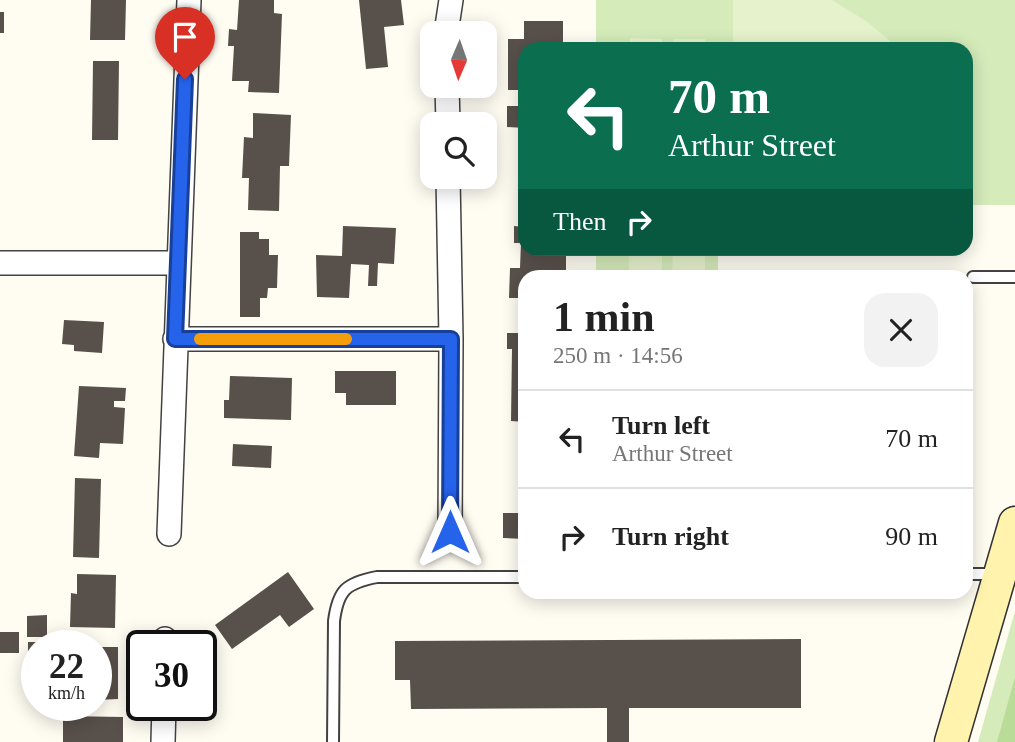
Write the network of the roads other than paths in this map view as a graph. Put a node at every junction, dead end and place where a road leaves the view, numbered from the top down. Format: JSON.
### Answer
{"nodes":[{"id":1,"x":189,"y":0,"type":"edge"},
{"id":2,"x":451,"y":0,"type":"edge"},
{"id":3,"x":448,"y":21,"type":"edge"},
{"id":4,"x":449,"y":189,"type":"edge"},
{"id":5,"x":0,"y":263,"type":"edge"},
{"id":6,"x":178,"y":263,"type":"junction"},
{"id":7,"x":973,"y":277,"type":"dead end"},
{"id":8,"x":1015,"y":277,"type":"edge"},
{"id":9,"x":175,"y":339,"type":"junction"},
{"id":10,"x":451,"y":339,"type":"junction"},
{"id":11,"x":1015,"y":523,"type":"edge"},
{"id":12,"x":450,"y":532,"type":"dead end"},
{"id":13,"x":169,"y":534,"type":"dead end"},
{"id":14,"x":1000,"y":574,"type":"junction"},
{"id":15,"x":973,"y":575,"type":"edge"},
{"id":16,"x":518,"y":577,"type":"edge"},
{"id":17,"x":164,"y":721,"type":"edge"},
{"id":18,"x":163,"y":742,"type":"edge"},
{"id":19,"x":333,"y":742,"type":"edge"},
{"id":20,"x":951,"y":742,"type":"edge"}],
"edges":[{"from":1,"to":6,"type":"street"},
{"from":2,"to":3,"type":"street"},
{"from":4,"to":10,"type":"street"},
{"from":5,"to":6,"type":"street"},
{"from":6,"to":9,"type":"street"},
{"from":7,"to":8,"type":"lane"},
{"from":9,"to":10,"type":"street"},
{"from":9,"to":13,"type":"street"},
{"from":10,"to":12,"type":"street"},
{"from":11,"to":14,"type":"main road"},
{"from":14,"to":15,"type":"lane"},
{"from":14,"to":20,"type":"main road"},
{"from":16,"to":19,"type":"lane"},
{"from":17,"to":18,"type":"street"}]}
